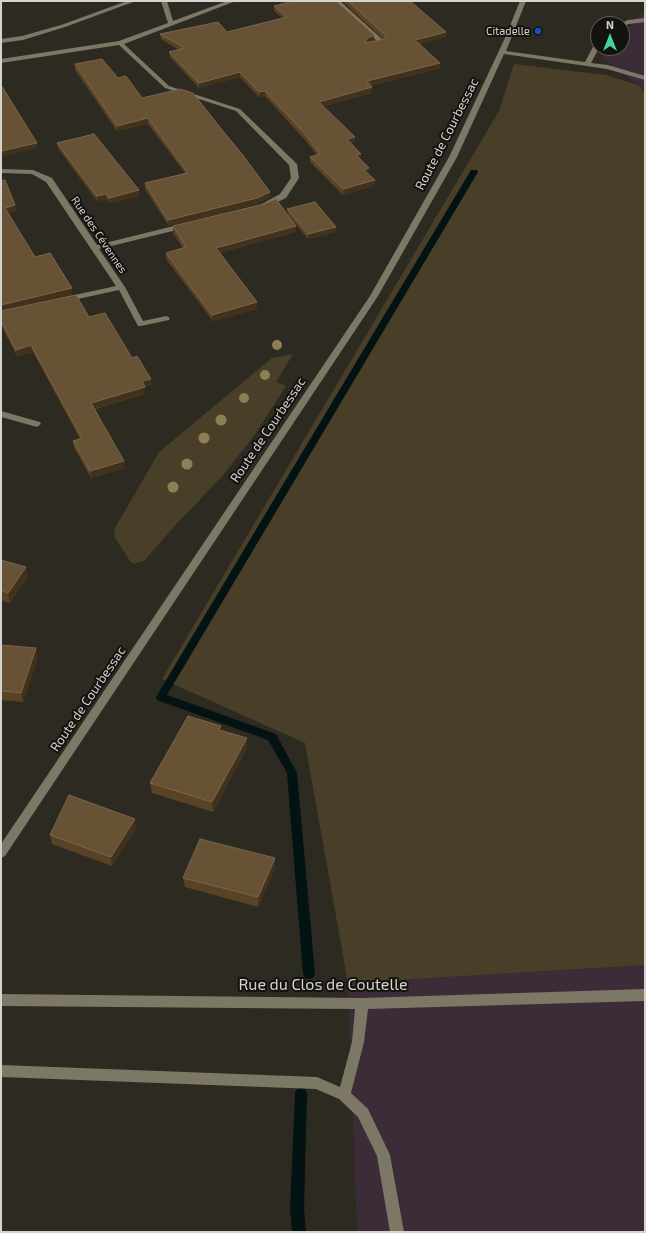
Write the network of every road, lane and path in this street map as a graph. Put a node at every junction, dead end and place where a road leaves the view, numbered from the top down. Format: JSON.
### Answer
{"nodes":[{"id":1,"x":133,"y":1,"type":"edge"},
{"id":2,"x":164,"y":1,"type":"edge"},
{"id":3,"x":233,"y":1,"type":"edge"},
{"id":4,"x":336,"y":1,"type":"edge"},
{"id":5,"x":523,"y":1,"type":"edge"},
{"id":6,"x":645,"y":20,"type":"edge"},
{"id":7,"x":630,"y":22,"type":"edge"},
{"id":8,"x":171,"y":24,"type":"junction"},
{"id":9,"x":1,"y":41,"type":"edge"},
{"id":10,"x":120,"y":43,"type":"junction"},
{"id":11,"x":369,"y":46,"type":"edge"},
{"id":12,"x":502,"y":52,"type":"junction"},
{"id":13,"x":591,"y":56,"type":"edge"},
{"id":14,"x":1,"y":61,"type":"edge"},
{"id":15,"x":587,"y":64,"type":"junction"},
{"id":16,"x":645,"y":78,"type":"edge"},
{"id":17,"x":1,"y":171,"type":"edge"},
{"id":18,"x":253,"y":208,"type":"edge"},
{"id":19,"x":193,"y":224,"type":"edge"},
{"id":20,"x":95,"y":248,"type":"junction"},
{"id":21,"x":121,"y":287,"type":"junction"},
{"id":22,"x":53,"y":303,"type":"edge"},
{"id":23,"x":166,"y":318,"type":"dead end"},
{"id":24,"x":1,"y":414,"type":"edge"},
{"id":25,"x":37,"y":424,"type":"dead end"},
{"id":26,"x":1,"y":853,"type":"edge"},
{"id":27,"x":645,"y":995,"type":"edge"},
{"id":28,"x":1,"y":1000,"type":"edge"},
{"id":29,"x":362,"y":1004,"type":"junction"},
{"id":30,"x":1,"y":1071,"type":"edge"},
{"id":31,"x":344,"y":1095,"type":"junction"},
{"id":32,"x":397,"y":1232,"type":"edge"}],
"edges":[{"from":1,"to":9,"type":"street"},
{"from":2,"to":8,"type":"street"},
{"from":3,"to":8,"type":"street"},
{"from":4,"to":11,"type":"street"},
{"from":5,"to":12,"type":"street","name":"Route de Courbessac"},
{"from":6,"to":7,"type":"street"},
{"from":8,"to":10,"type":"street"},
{"from":10,"to":14,"type":"street"},
{"from":10,"to":18,"type":"street"},
{"from":12,"to":15,"type":"street"},
{"from":12,"to":26,"type":"street","name":"Route de Courbessac"},
{"from":13,"to":15,"type":"street"},
{"from":15,"to":16,"type":"street"},
{"from":17,"to":20,"type":"street","name":"Rue des Cévennes"},
{"from":19,"to":20,"type":"street"},
{"from":20,"to":21,"type":"street","name":"Rue des Cévennes"},
{"from":21,"to":22,"type":"street"},
{"from":21,"to":23,"type":"street","name":"Rue des Cévennes"},
{"from":24,"to":25,"type":"street"},
{"from":27,"to":29,"type":"street","name":"Rue du Clos de Coutelle"},
{"from":28,"to":29,"type":"street","name":"Rue du Clos de Coutelle"},
{"from":29,"to":31,"type":"street"},
{"from":30,"to":31,"type":"street"},
{"from":31,"to":32,"type":"street"}]}
